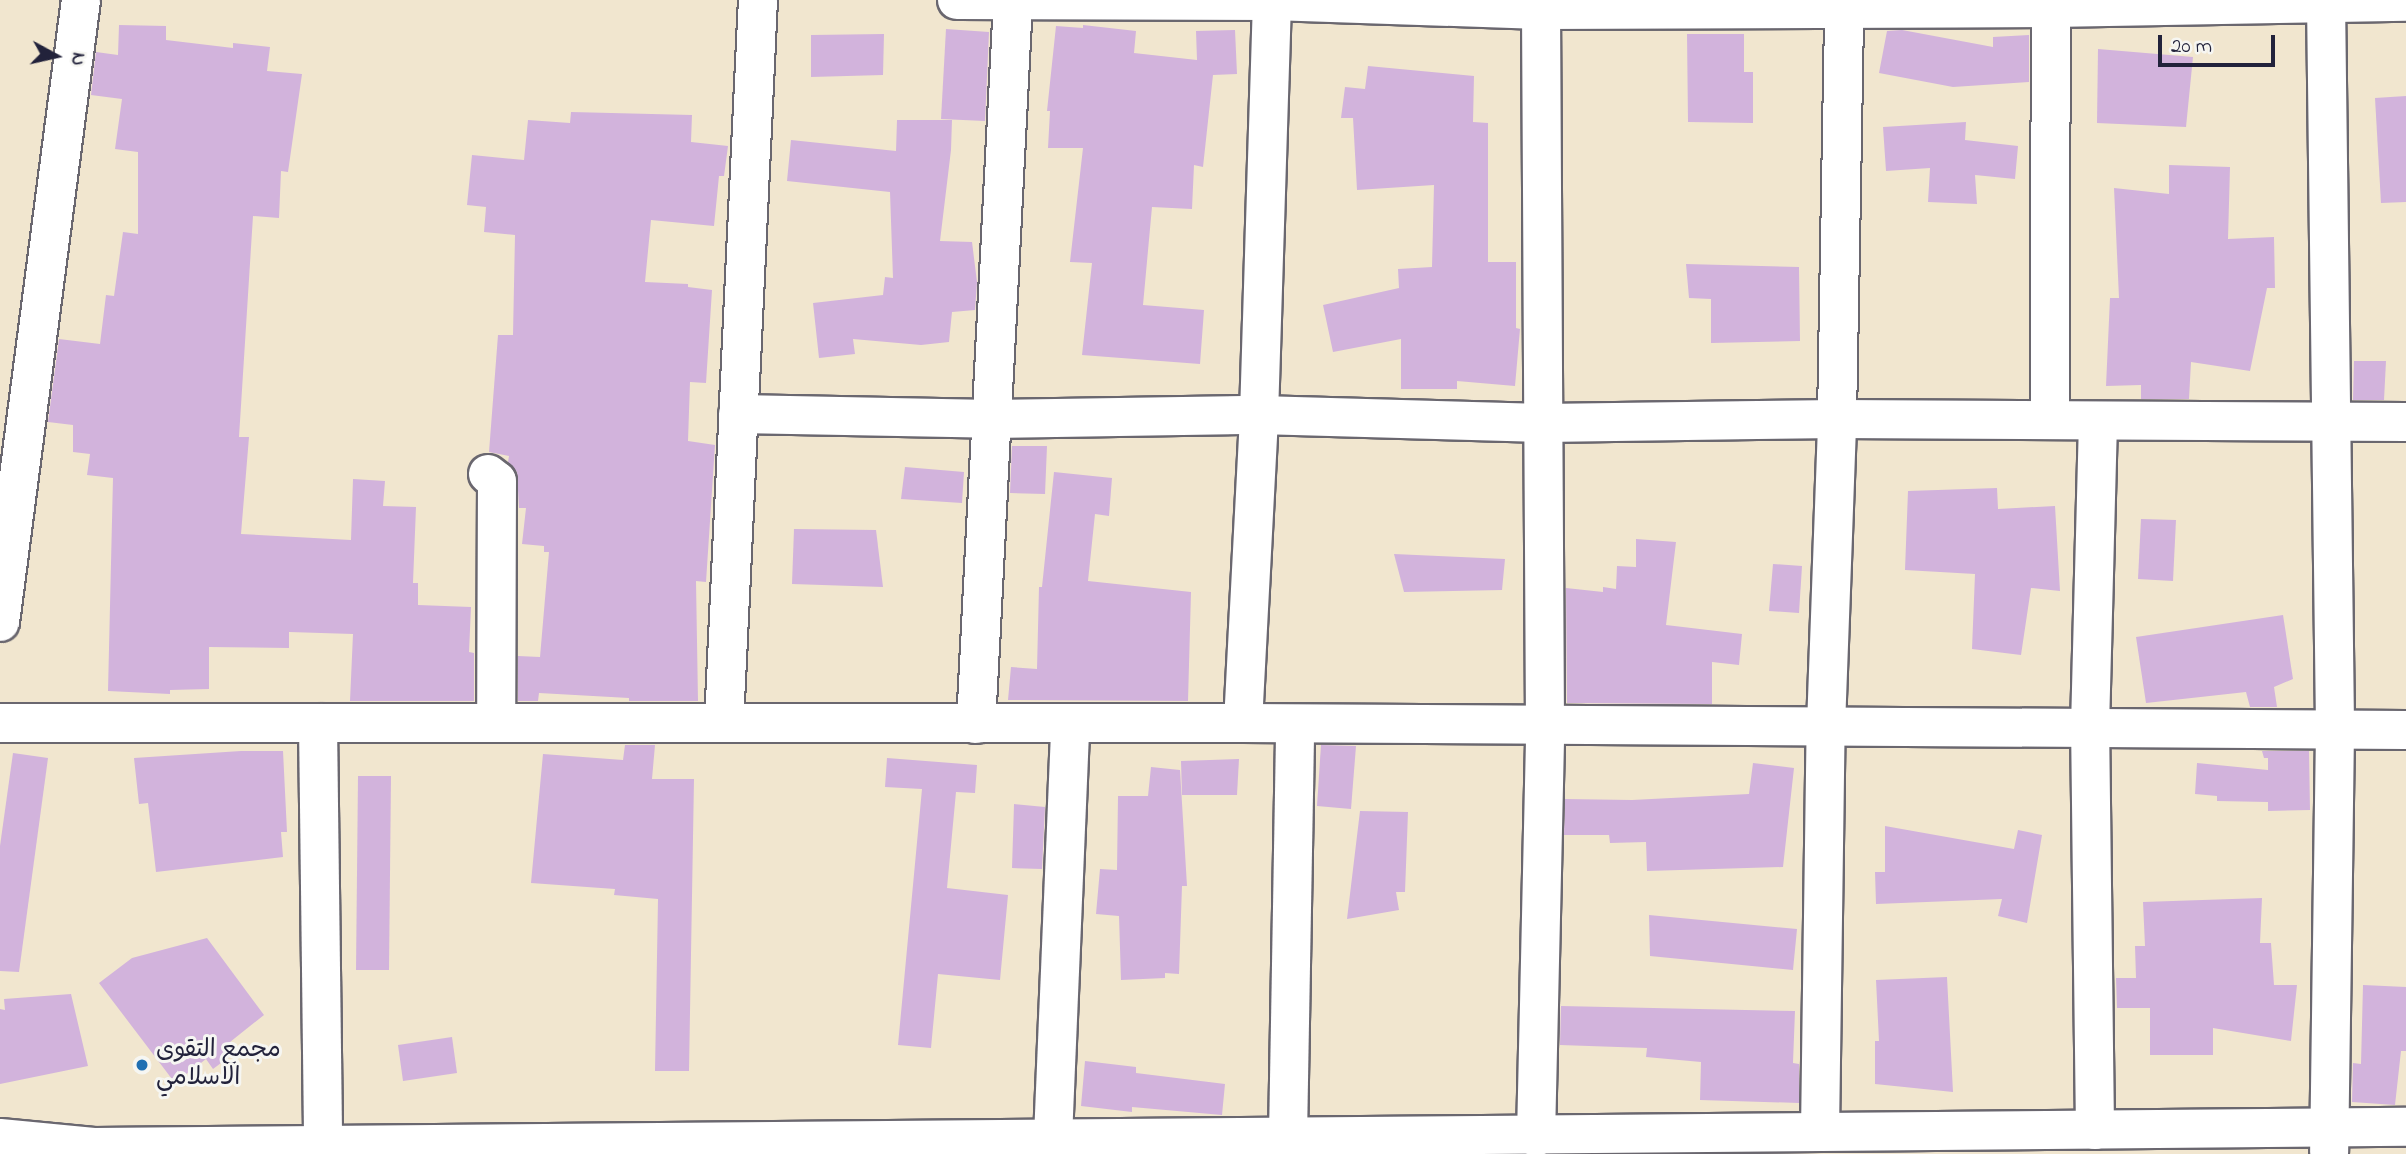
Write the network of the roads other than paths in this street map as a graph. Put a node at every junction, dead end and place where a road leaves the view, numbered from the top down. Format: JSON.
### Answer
{"nodes":[{"id":1,"x":81,"y":0,"type":"edge"},
{"id":2,"x":758,"y":0,"type":"edge"},
{"id":3,"x":957,"y":0,"type":"edge"},
{"id":4,"x":1013,"y":1,"type":"edge"},
{"id":5,"x":1272,"y":1,"type":"edge"},
{"id":6,"x":2326,"y":1,"type":"edge"},
{"id":7,"x":2406,"y":2,"type":"edge"},
{"id":8,"x":1844,"y":4,"type":"edge"},
{"id":9,"x":1541,"y":5,"type":"edge"},
{"id":10,"x":2051,"y":8,"type":"junction"},
{"id":11,"x":738,"y":414,"type":"junction"},
{"id":12,"x":1259,"y":415,"type":"junction"},
{"id":13,"x":992,"y":419,"type":"junction"},
{"id":14,"x":1837,"y":419,"type":"junction"},
{"id":15,"x":2050,"y":420,"type":"junction"},
{"id":16,"x":2098,"y":421,"type":"junction"},
{"id":17,"x":2329,"y":422,"type":"junction"},
{"id":18,"x":2406,"y":422,"type":"edge"},
{"id":19,"x":1543,"y":423,"type":"junction"},
{"id":20,"x":488,"y":474,"type":"dead end"},
{"id":21,"x":0,"y":622,"type":"edge"},
{"id":22,"x":0,"y":723,"type":"edge"},
{"id":23,"x":318,"y":723,"type":"junction"},
{"id":24,"x":496,"y":723,"type":"junction"},
{"id":25,"x":724,"y":723,"type":"junction"},
{"id":26,"x":1243,"y":723,"type":"junction"},
{"id":27,"x":976,"y":724,"type":"junction"},
{"id":28,"x":1070,"y":724,"type":"junction"},
{"id":29,"x":1295,"y":724,"type":"junction"},
{"id":30,"x":1545,"y":725,"type":"junction"},
{"id":31,"x":1826,"y":726,"type":"junction"},
{"id":32,"x":2090,"y":727,"type":"junction"},
{"id":33,"x":2406,"y":730,"type":"edge"},
{"id":34,"x":2335,"y":731,"type":"junction"},
{"id":35,"x":2406,"y":1127,"type":"edge"},
{"id":36,"x":1820,"y":1132,"type":"junction"},
{"id":37,"x":1288,"y":1137,"type":"junction"},
{"id":38,"x":1536,"y":1137,"type":"junction"},
{"id":39,"x":0,"y":1138,"type":"edge"},
{"id":40,"x":1053,"y":1138,"type":"junction"},
{"id":41,"x":2074,"y":1138,"type":"edge"},
{"id":42,"x":2329,"y":1141,"type":"edge"},
{"id":43,"x":1747,"y":1143,"type":"edge"},
{"id":44,"x":1436,"y":1145,"type":"edge"},
{"id":45,"x":1135,"y":1146,"type":"edge"},
{"id":46,"x":914,"y":1147,"type":"edge"},
{"id":47,"x":613,"y":1148,"type":"edge"},
{"id":48,"x":323,"y":1149,"type":"edge"},
{"id":49,"x":94,"y":1150,"type":"edge"}],
"edges":[{"from":1,"to":21,"type":"street"},
{"from":2,"to":11,"type":"street"},
{"from":3,"to":4,"type":"street"},
{"from":4,"to":5,"type":"street"},
{"from":4,"to":13,"type":"street"},
{"from":5,"to":9,"type":"street"},
{"from":5,"to":12,"type":"street"},
{"from":6,"to":7,"type":"street"},
{"from":6,"to":10,"type":"street"},
{"from":6,"to":17,"type":"street"},
{"from":8,"to":9,"type":"street"},
{"from":8,"to":10,"type":"street"},
{"from":8,"to":14,"type":"street"},
{"from":9,"to":19,"type":"street"},
{"from":10,"to":15,"type":"street"},
{"from":11,"to":13,"type":"street"},
{"from":11,"to":25,"type":"street"},
{"from":12,"to":13,"type":"street"},
{"from":12,"to":19,"type":"street"},
{"from":12,"to":26,"type":"street"},
{"from":13,"to":27,"type":"street"},
{"from":14,"to":15,"type":"street"},
{"from":14,"to":19,"type":"street"},
{"from":14,"to":31,"type":"street"},
{"from":15,"to":16,"type":"street"},
{"from":16,"to":17,"type":"street"},
{"from":16,"to":32,"type":"street"},
{"from":17,"to":18,"type":"street"},
{"from":17,"to":34,"type":"street"},
{"from":19,"to":30,"type":"street"},
{"from":20,"to":24,"type":"street"},
{"from":22,"to":23,"type":"street"},
{"from":23,"to":24,"type":"street"},
{"from":23,"to":48,"type":"street"},
{"from":24,"to":25,"type":"street"},
{"from":25,"to":27,"type":"street"},
{"from":26,"to":28,"type":"street"},
{"from":26,"to":29,"type":"street"},
{"from":27,"to":28,"type":"street"},
{"from":28,"to":40,"type":"street"},
{"from":29,"to":30,"type":"street"},
{"from":29,"to":37,"type":"street"},
{"from":30,"to":31,"type":"street"},
{"from":30,"to":38,"type":"street"},
{"from":31,"to":32,"type":"street"},
{"from":31,"to":36,"type":"street"},
{"from":32,"to":34,"type":"street"},
{"from":32,"to":41,"type":"street"},
{"from":33,"to":34,"type":"street"},
{"from":34,"to":42,"type":"street"},
{"from":35,"to":42,"type":"street"},
{"from":36,"to":41,"type":"street"},
{"from":36,"to":43,"type":"street"},
{"from":37,"to":44,"type":"street"},
{"from":37,"to":45,"type":"street"},
{"from":38,"to":43,"type":"street"},
{"from":38,"to":44,"type":"street"},
{"from":39,"to":49,"type":"street"},
{"from":40,"to":45,"type":"street"},
{"from":40,"to":46,"type":"street"},
{"from":41,"to":42,"type":"street"},
{"from":46,"to":47,"type":"street"},
{"from":47,"to":48,"type":"street"},
{"from":48,"to":49,"type":"street"}]}
